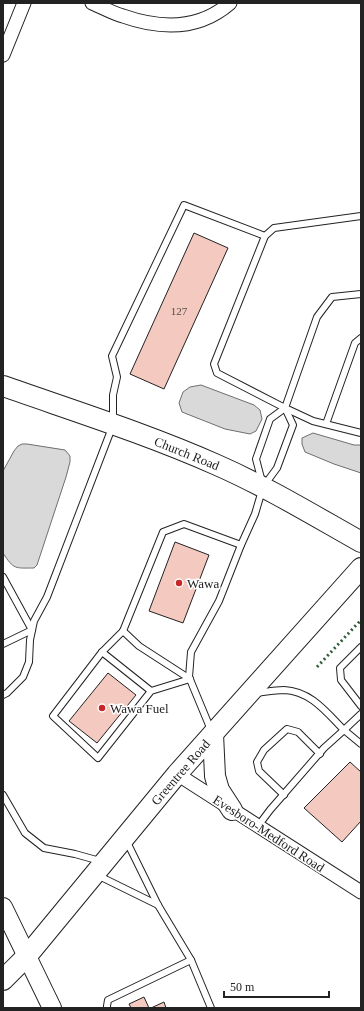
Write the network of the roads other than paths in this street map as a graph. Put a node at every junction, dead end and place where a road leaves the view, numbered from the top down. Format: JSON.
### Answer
{"nodes":[{"id":1,"x":24,"y":3,"type":"edge"},
{"id":2,"x":92,"y":3,"type":"edge"},
{"id":3,"x":230,"y":3,"type":"edge"},
{"id":4,"x":3,"y":55,"type":"edge"},
{"id":5,"x":361,"y":216,"type":"edge"},
{"id":6,"x":265,"y":236,"type":"junction"},
{"id":7,"x":361,"y":294,"type":"edge"},
{"id":8,"x":361,"y":338,"type":"edge"},
{"id":9,"x":6,"y":389,"type":"edge"},
{"id":10,"x":285,"y":408,"type":"junction"},
{"id":11,"x":113,"y":424,"type":"junction"},
{"id":12,"x":326,"y":424,"type":"junction"},
{"id":13,"x":361,"y":433,"type":"edge"},
{"id":14,"x":263,"y":488,"type":"junction"},
{"id":15,"x":361,"y":542,"type":"edge"},
{"id":16,"x":241,"y":545,"type":"junction"},
{"id":17,"x":361,"y":568,"type":"edge"},
{"id":18,"x":3,"y":577,"type":"edge"},
{"id":19,"x":32,"y":630,"type":"junction"},
{"id":20,"x":123,"y":631,"type":"junction"},
{"id":21,"x":3,"y":644,"type":"edge"},
{"id":22,"x":361,"y":647,"type":"edge"},
{"id":23,"x":102,"y":652,"type":"junction"},
{"id":24,"x":190,"y":679,"type":"junction"},
{"id":25,"x":151,"y":691,"type":"junction"},
{"id":26,"x":249,"y":693,"type":"junction"},
{"id":27,"x":3,"y":695,"type":"edge"},
{"id":28,"x":361,"y":706,"type":"edge"},
{"id":29,"x":361,"y":714,"type":"edge"},
{"id":30,"x":344,"y":730,"type":"junction"},
{"id":31,"x":212,"y":734,"type":"junction"},
{"id":32,"x":361,"y":744,"type":"edge"},
{"id":33,"x":320,"y":754,"type":"junction"},
{"id":34,"x":177,"y":774,"type":"junction"},
{"id":35,"x":3,"y":795,"type":"edge"},
{"id":36,"x":284,"y":795,"type":"junction"},
{"id":37,"x":232,"y":810,"type":"junction"},
{"id":38,"x":258,"y":826,"type":"junction"},
{"id":39,"x":125,"y":837,"type":"junction"},
{"id":40,"x":99,"y":868,"type":"junction"},
{"id":41,"x":361,"y":892,"type":"edge"},
{"id":42,"x":158,"y":905,"type":"junction"},
{"id":43,"x":3,"y":907,"type":"edge"},
{"id":44,"x":27,"y":956,"type":"junction"},
{"id":45,"x":191,"y":960,"type":"junction"},
{"id":46,"x":3,"y":980,"type":"edge"},
{"id":47,"x":52,"y":1008,"type":"edge"},
{"id":48,"x":107,"y":1008,"type":"edge"},
{"id":49,"x":211,"y":1008,"type":"edge"}],
"edges":[{"from":1,"to":4,"type":"street"},
{"from":2,"to":3,"type":"street"},
{"from":5,"to":6,"type":"lane"},
{"from":6,"to":10,"type":"lane"},
{"from":6,"to":11,"type":"lane"},
{"from":7,"to":10,"type":"lane"},
{"from":8,"to":12,"type":"lane"},
{"from":9,"to":11,"type":"main road","name":"Church Road"},
{"from":10,"to":12,"type":"lane"},
{"from":10,"to":14,"type":"lane"},
{"from":10,"to":14,"type":"lane"},
{"from":11,"to":14,"type":"main road","name":"Church Road"},
{"from":11,"to":19,"type":"lane"},
{"from":12,"to":13,"type":"lane"},
{"from":14,"to":15,"type":"main road","name":"Church Road"},
{"from":14,"to":16,"type":"lane"},
{"from":16,"to":20,"type":"lane"},
{"from":16,"to":24,"type":"lane"},
{"from":17,"to":26,"type":"main road","name":"Greentree Road"},
{"from":18,"to":19,"type":"lane"},
{"from":19,"to":21,"type":"lane"},
{"from":19,"to":27,"type":"lane"},
{"from":20,"to":23,"type":"lane"},
{"from":20,"to":24,"type":"lane"},
{"from":22,"to":28,"type":"lane"},
{"from":23,"to":25,"type":"lane"},
{"from":23,"to":25,"type":"lane"},
{"from":24,"to":25,"type":"lane"},
{"from":24,"to":31,"type":"lane"},
{"from":26,"to":30,"type":"lane"},
{"from":26,"to":31,"type":"main road","name":"Greentree Road"},
{"from":29,"to":30,"type":"lane"},
{"from":30,"to":32,"type":"lane"},
{"from":30,"to":33,"type":"lane"},
{"from":31,"to":34,"type":"main road","name":"Greentree Road"},
{"from":31,"to":37,"type":"main road"},
{"from":33,"to":36,"type":"lane"},
{"from":33,"to":36,"type":"lane"},
{"from":34,"to":37,"type":"street","name":"Evesboro-Medford Road"},
{"from":34,"to":39,"type":"main road","name":"Greentree Road"},
{"from":35,"to":40,"type":"lane"},
{"from":36,"to":38,"type":"lane"},
{"from":37,"to":38,"type":"street","name":"Evesboro-Medford Road"},
{"from":38,"to":41,"type":"street","name":"Evesboro-Medford Road"},
{"from":39,"to":40,"type":"main road","name":"Greentree Road"},
{"from":39,"to":42,"type":"lane"},
{"from":40,"to":42,"type":"lane"},
{"from":40,"to":44,"type":"main road","name":"Greentree Road"},
{"from":42,"to":45,"type":"lane"},
{"from":43,"to":44,"type":"main road"},
{"from":44,"to":46,"type":"main road","name":"Greentree Road"},
{"from":44,"to":47,"type":"main road"},
{"from":45,"to":48,"type":"lane"},
{"from":45,"to":49,"type":"lane"}]}
